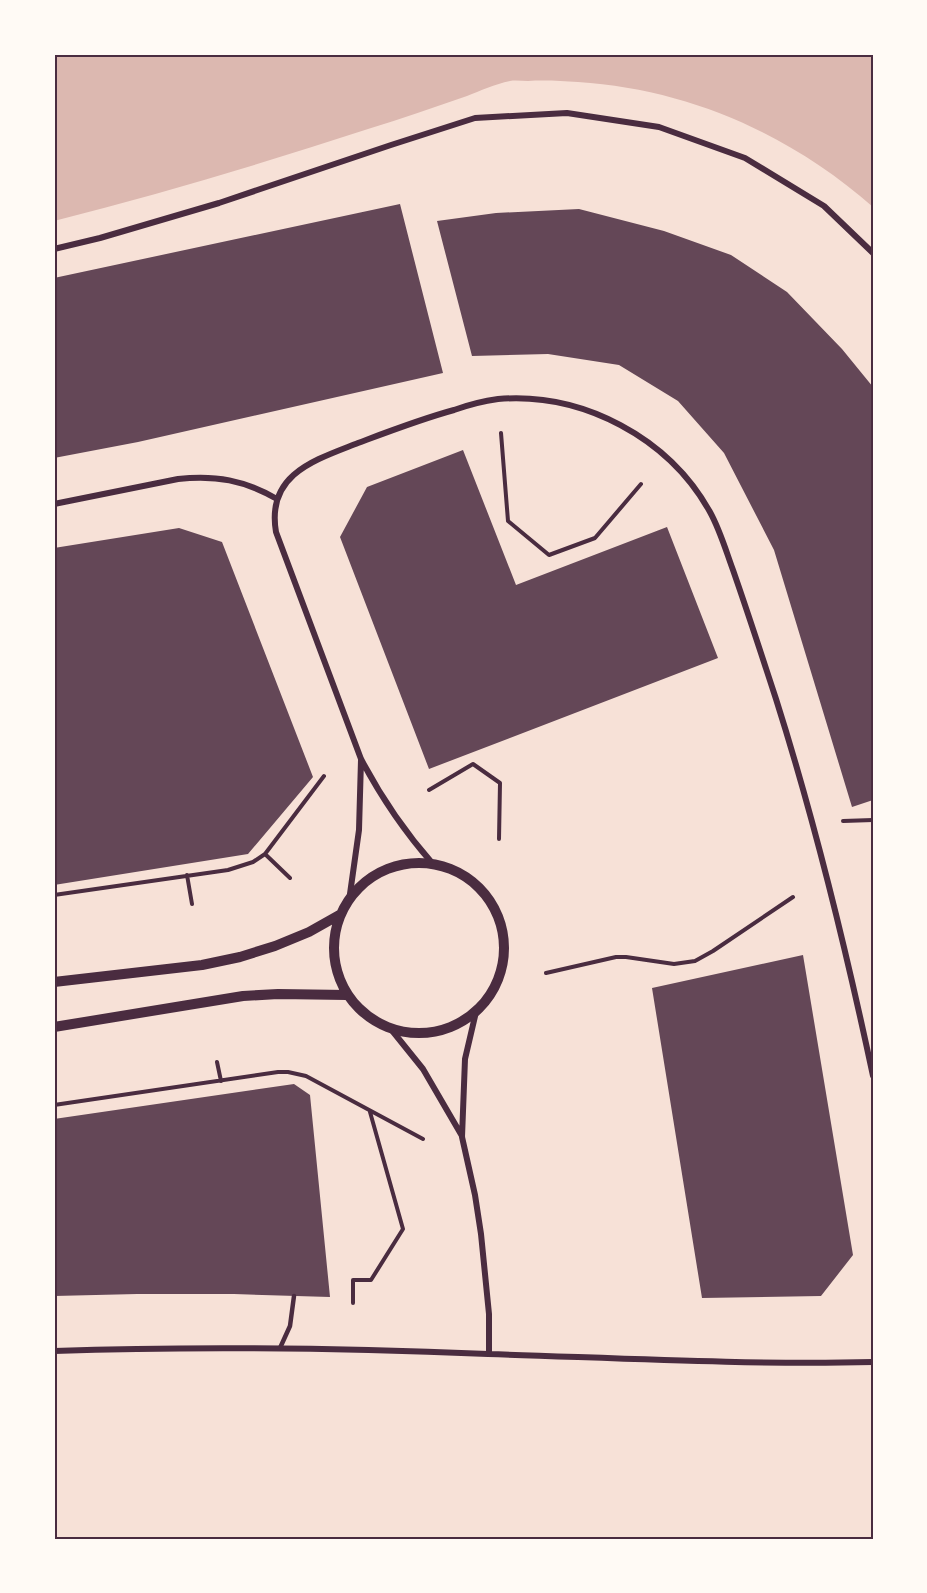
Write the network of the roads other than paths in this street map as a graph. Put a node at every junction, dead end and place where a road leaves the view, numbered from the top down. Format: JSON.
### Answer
{"nodes":[{"id":1,"x":54,"y":249,"type":"edge"},
{"id":2,"x":873,"y":253,"type":"edge"},
{"id":3,"x":277,"y":499,"type":"junction"},
{"id":4,"x":54,"y":504,"type":"edge"},
{"id":5,"x":361,"y":759,"type":"junction"},
{"id":6,"x":432,"y":864,"type":"junction"},
{"id":7,"x":349,"y":901,"type":"junction"},
{"id":8,"x":341,"y":914,"type":"junction"},
{"id":9,"x":54,"y":982,"type":"edge"},
{"id":10,"x":348,"y":994,"type":"junction"},
{"id":11,"x":476,"y":1012,"type":"junction"},
{"id":12,"x":54,"y":1027,"type":"edge"},
{"id":13,"x":390,"y":1028,"type":"junction"},
{"id":14,"x":873,"y":1076,"type":"edge"},
{"id":15,"x":462,"y":1137,"type":"junction"},
{"id":16,"x":294,"y":1296,"type":"dead end"},
{"id":17,"x":280,"y":1348,"type":"junction"},
{"id":18,"x":54,"y":1351,"type":"edge"},
{"id":19,"x":489,"y":1354,"type":"junction"},
{"id":20,"x":873,"y":1362,"type":"edge"}],
"edges":[{"from":1,"to":2,"type":"street"},
{"from":3,"to":4,"type":"street"},
{"from":3,"to":5,"type":"street"},
{"from":3,"to":14,"type":"street"},
{"from":5,"to":6,"type":"street"},
{"from":5,"to":7,"type":"street"},
{"from":6,"to":7,"type":"street"},
{"from":6,"to":11,"type":"street"},
{"from":7,"to":8,"type":"street"},
{"from":8,"to":9,"type":"street"},
{"from":8,"to":10,"type":"street"},
{"from":10,"to":12,"type":"street"},
{"from":10,"to":13,"type":"street"},
{"from":11,"to":13,"type":"street"},
{"from":11,"to":15,"type":"street"},
{"from":13,"to":15,"type":"street"},
{"from":15,"to":19,"type":"street"},
{"from":16,"to":17,"type":"lane"},
{"from":17,"to":18,"type":"street"},
{"from":17,"to":19,"type":"street"},
{"from":19,"to":20,"type":"street"}]}
